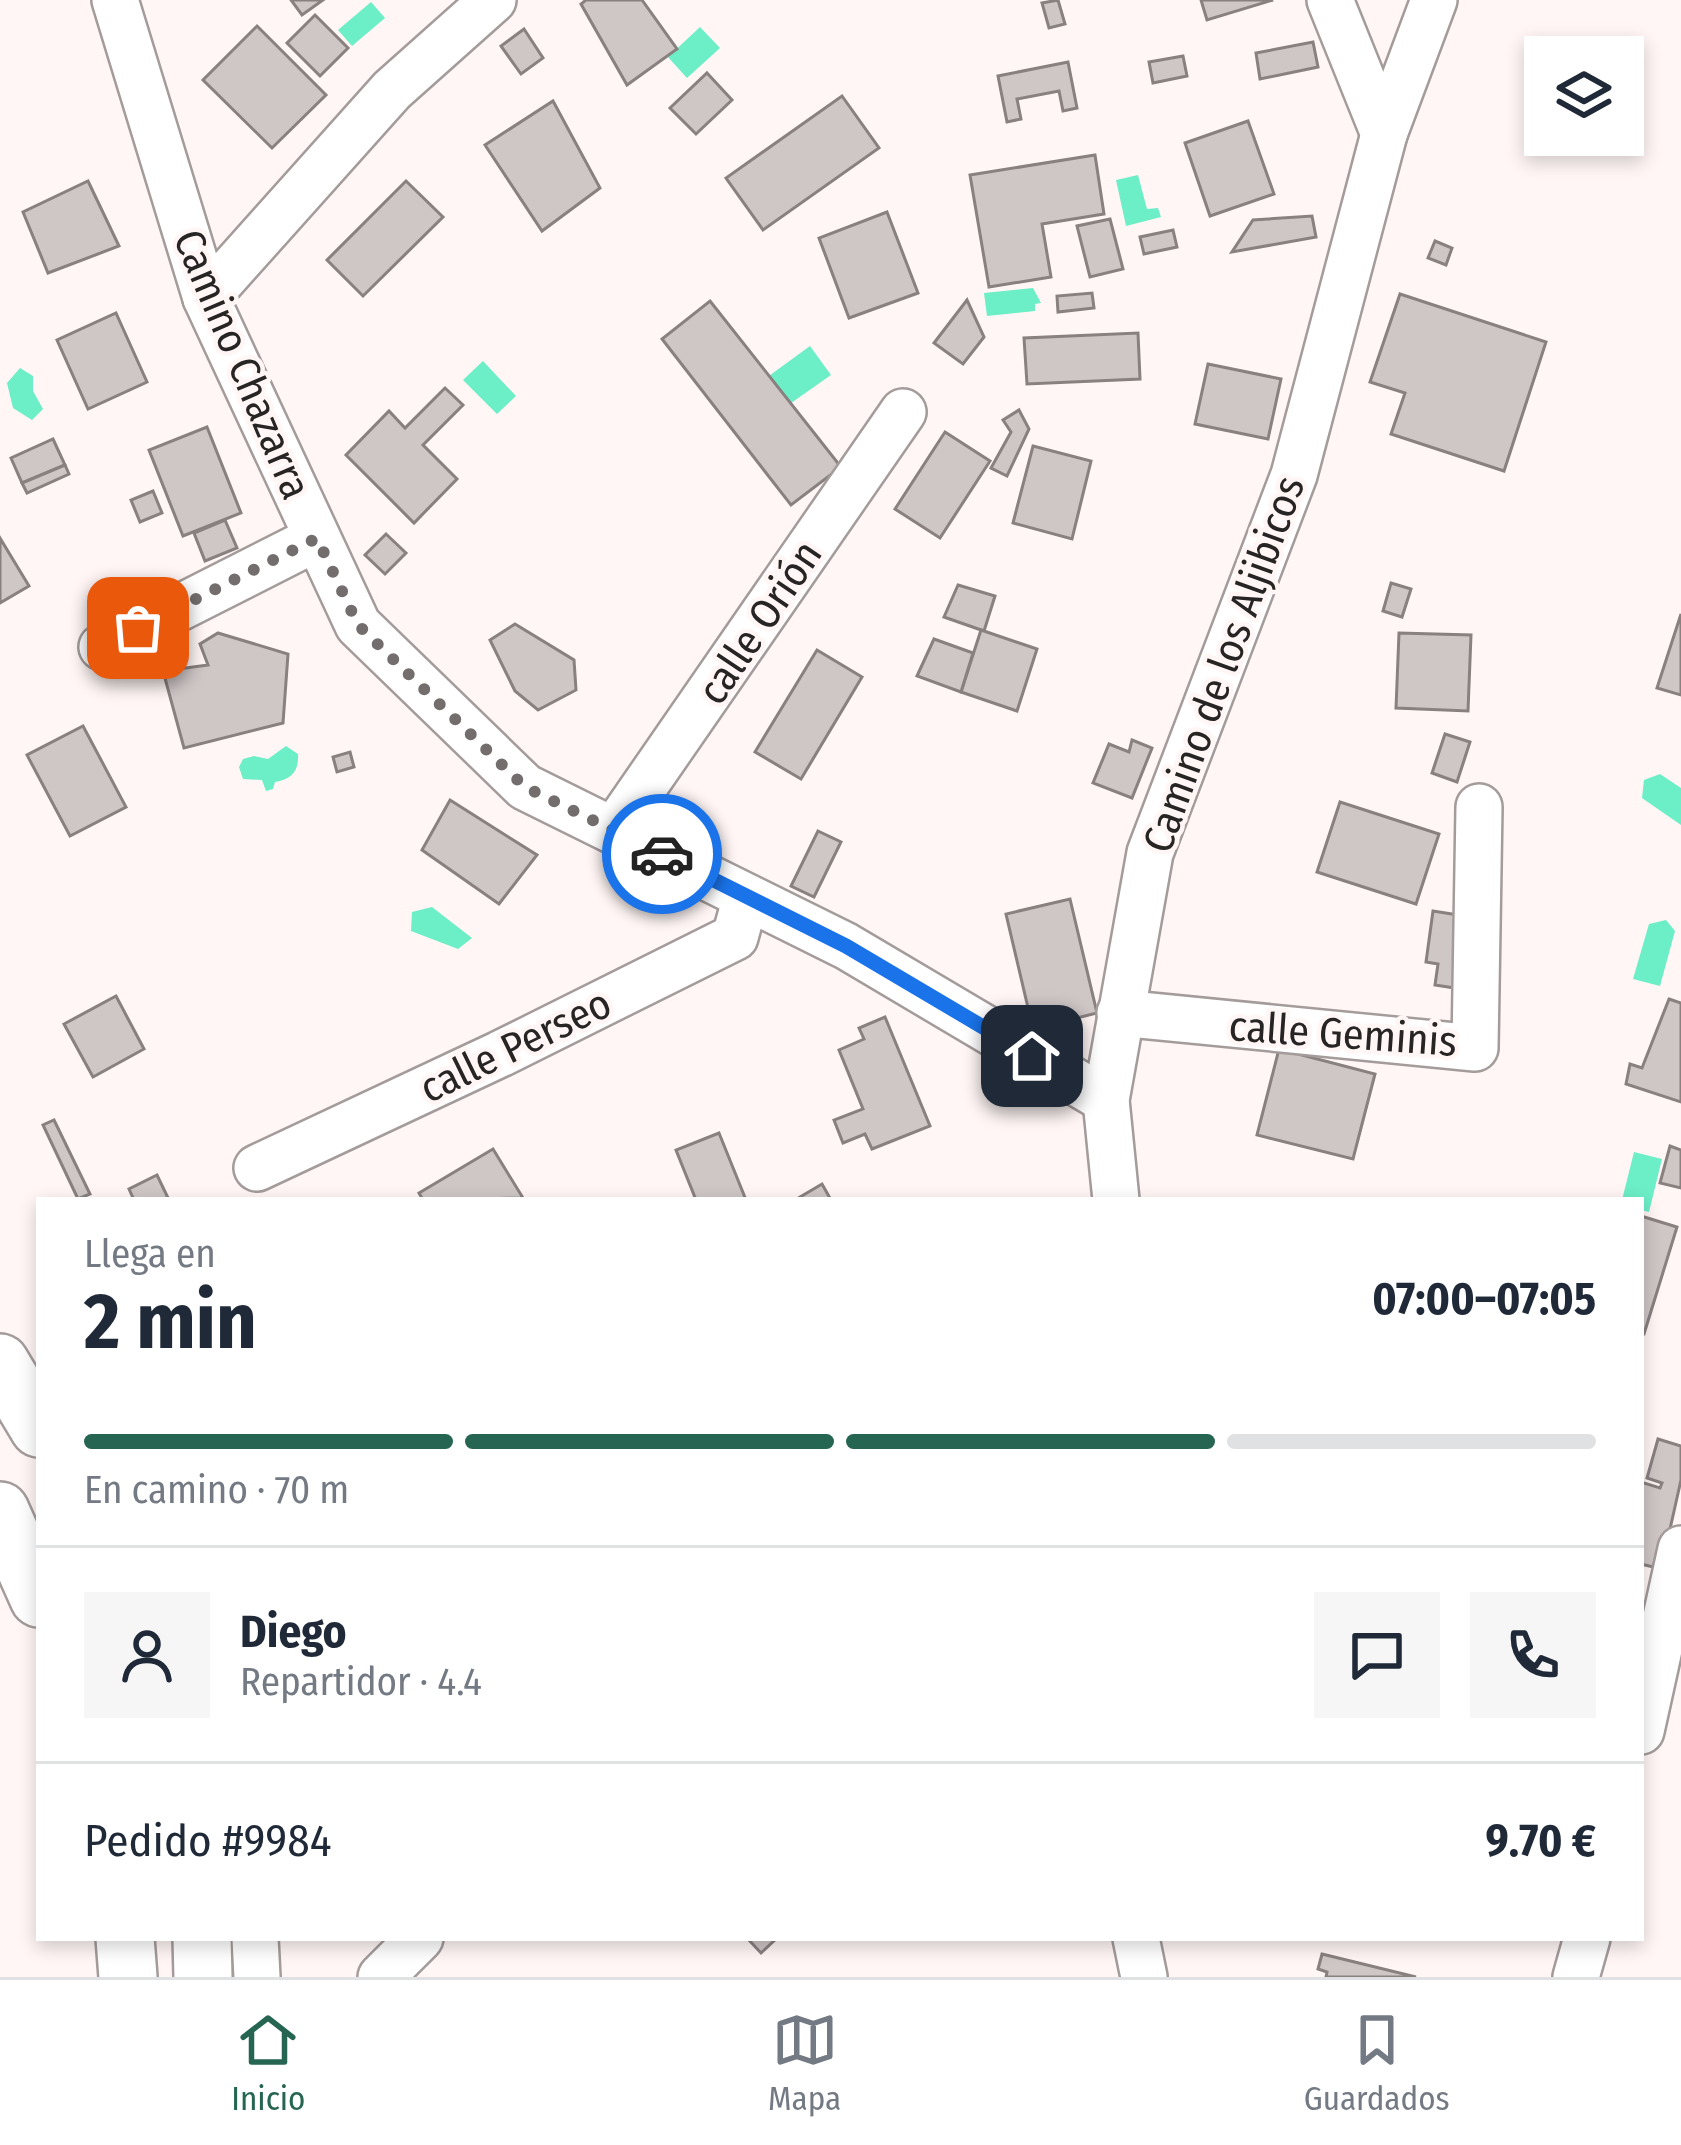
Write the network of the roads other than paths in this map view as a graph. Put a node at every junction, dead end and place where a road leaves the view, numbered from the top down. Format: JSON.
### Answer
{"nodes":[{"id":1,"x":115,"y":0,"type":"edge"},
{"id":2,"x":493,"y":0,"type":"edge"},
{"id":3,"x":1330,"y":0,"type":"edge"},
{"id":4,"x":1434,"y":0,"type":"edge"},
{"id":5,"x":1384,"y":134,"type":"junction"},
{"id":6,"x":206,"y":298,"type":"junction"},
{"id":7,"x":903,"y":412,"type":"dead end"},
{"id":8,"x":317,"y":538,"type":"junction"},
{"id":9,"x":102,"y":646,"type":"dead end"},
{"id":10,"x":1479,"y":807,"type":"dead end"},
{"id":11,"x":614,"y":830,"type":"junction"},
{"id":12,"x":746,"y":897,"type":"junction"},
{"id":13,"x":1120,"y":1013,"type":"junction"},
{"id":14,"x":1106,"y":1100,"type":"junction"},
{"id":15,"x":257,"y":1168,"type":"dead end"},
{"id":16,"x":1116,"y":1197,"type":"edge"},
{"id":17,"x":0,"y":1363,"type":"edge"},
{"id":18,"x":36,"y":1423,"type":"edge"},
{"id":19,"x":0,"y":1511,"type":"edge"},
{"id":20,"x":1681,"y":1549,"type":"edge"},
{"id":21,"x":36,"y":1591,"type":"edge"},
{"id":22,"x":1669,"y":1654,"type":"edge"},
{"id":23,"x":1644,"y":1723,"type":"edge"},
{"id":24,"x":125,"y":1941,"type":"edge"},
{"id":25,"x":202,"y":1941,"type":"edge"},
{"id":26,"x":255,"y":1941,"type":"edge"},
{"id":27,"x":417,"y":1941,"type":"edge"},
{"id":28,"x":1137,"y":1941,"type":"edge"},
{"id":29,"x":1586,"y":1941,"type":"edge"},
{"id":30,"x":128,"y":1977,"type":"edge"},
{"id":31,"x":203,"y":1977,"type":"edge"},
{"id":32,"x":257,"y":1977,"type":"edge"},
{"id":33,"x":381,"y":1977,"type":"edge"},
{"id":34,"x":1144,"y":1977,"type":"edge"},
{"id":35,"x":1576,"y":1977,"type":"edge"}],
"edges":[{"from":1,"to":6,"type":"street","name":"Camino Chazarra"},
{"from":2,"to":6,"type":"street"},
{"from":3,"to":5,"type":"street"},
{"from":4,"to":5,"type":"street","name":"Camino de los Aljibicos"},
{"from":5,"to":13,"type":"street","name":"Camino de los Aljibicos"},
{"from":6,"to":8,"type":"street","name":"Camino Chazarra"},
{"from":7,"to":11,"type":"street","name":"calle Orión"},
{"from":8,"to":9,"type":"street"},
{"from":8,"to":11,"type":"street","name":"Camino Chazarra"},
{"from":10,"to":13,"type":"street","name":"calle Geminis"},
{"from":11,"to":12,"type":"street","name":"Camino Chazarra"},
{"from":12,"to":14,"type":"street","name":"Camino Chazarra"},
{"from":12,"to":15,"type":"street","name":"calle Perseo"},
{"from":13,"to":14,"type":"street","name":"Camino de los Aljibicos"},
{"from":14,"to":16,"type":"street","name":"Camino de los Aljibicos"},
{"from":17,"to":18,"type":"main road"},
{"from":19,"to":21,"type":"main road"},
{"from":20,"to":22,"type":"street"},
{"from":22,"to":23,"type":"street"},
{"from":24,"to":30,"type":"main road"},
{"from":25,"to":31,"type":"main road"},
{"from":26,"to":32,"type":"street"},
{"from":27,"to":33,"type":"street"},
{"from":28,"to":34,"type":"street"},
{"from":29,"to":35,"type":"street"}]}
